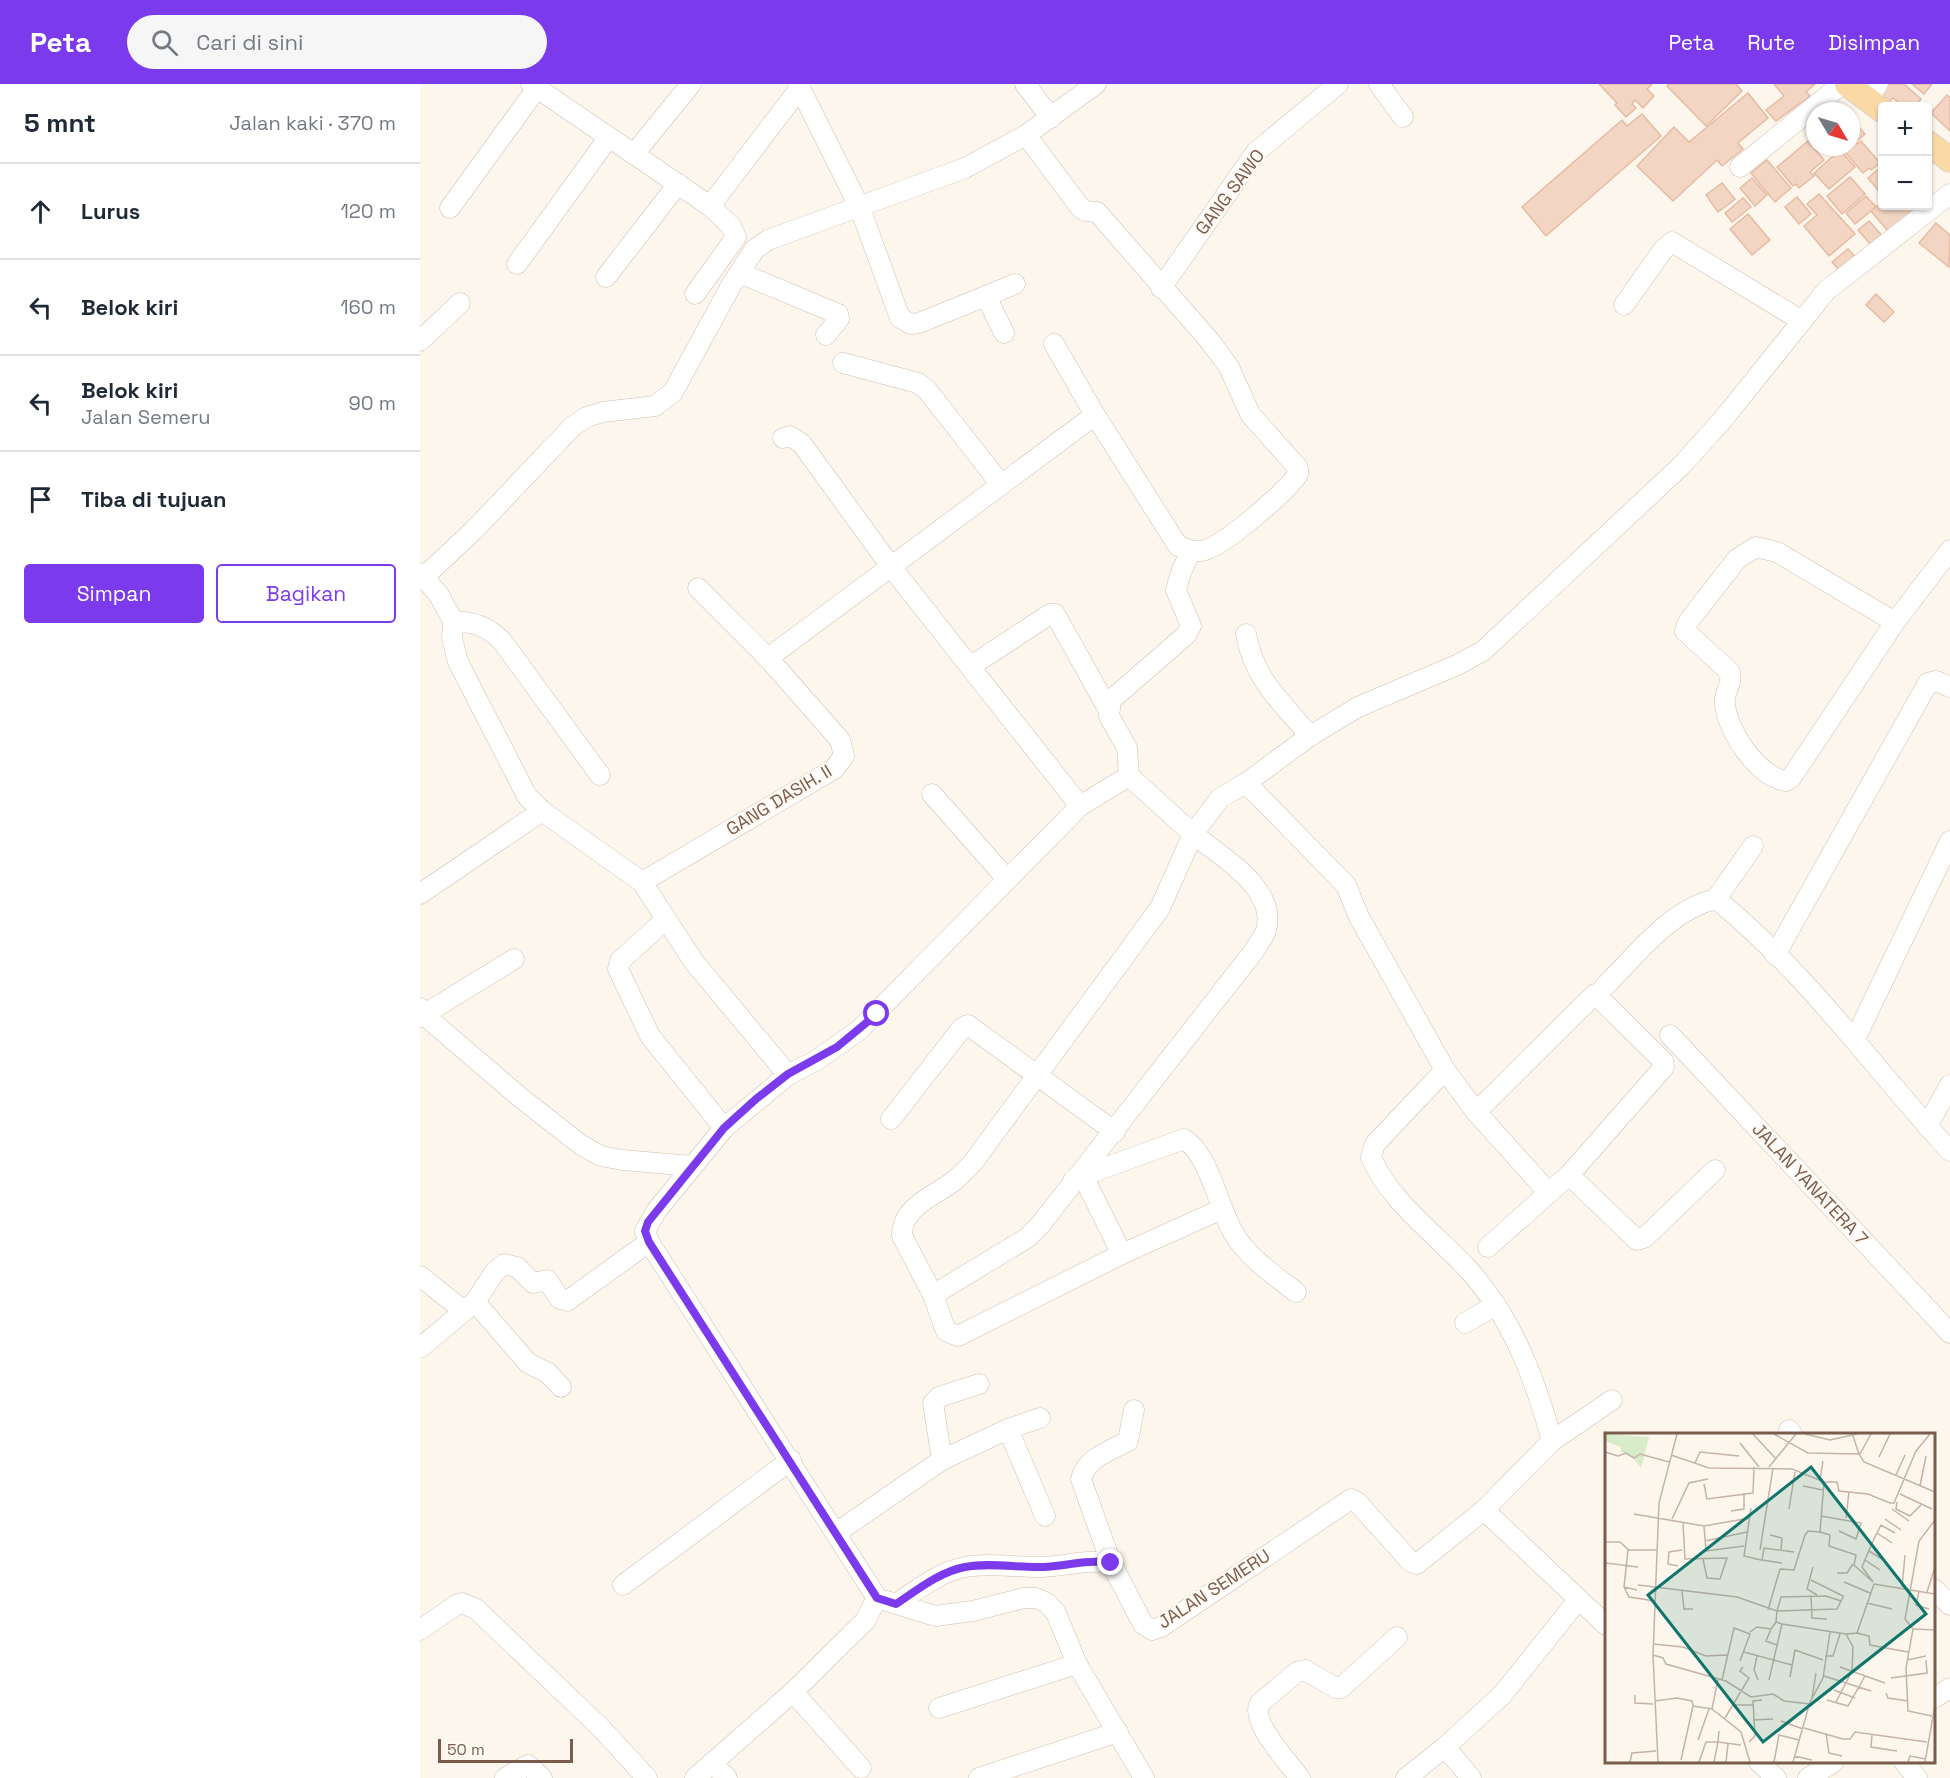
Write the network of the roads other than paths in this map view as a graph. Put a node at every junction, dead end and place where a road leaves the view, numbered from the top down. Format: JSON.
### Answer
{"nodes":[{"id":1,"x":691,"y":84,"type":"edge"},
{"id":2,"x":1025,"y":84,"type":"edge"},
{"id":3,"x":1096,"y":84,"type":"edge"},
{"id":4,"x":1338,"y":84,"type":"edge"},
{"id":5,"x":1379,"y":84,"type":"edge"},
{"id":6,"x":1842,"y":84,"type":"edge"},
{"id":7,"x":1847,"y":84,"type":"edge"},
{"id":8,"x":534,"y":86,"type":"edge"},
{"id":9,"x":799,"y":86,"type":"edge"},
{"id":10,"x":1876,"y":98,"type":"edge"},
{"id":11,"x":1404,"y":117,"type":"dead end"},
{"id":12,"x":1052,"y":118,"type":"junction"},
{"id":13,"x":1026,"y":135,"type":"junction"},
{"id":14,"x":609,"y":137,"type":"junction"},
{"id":15,"x":1932,"y":146,"type":"edge"},
{"id":16,"x":634,"y":154,"type":"junction"},
{"id":17,"x":1950,"y":160,"type":"edge"},
{"id":18,"x":1740,"y":167,"type":"dead end"},
{"id":19,"x":678,"y":184,"type":"junction"},
{"id":20,"x":1950,"y":194,"type":"edge"},
{"id":21,"x":710,"y":206,"type":"junction"},
{"id":22,"x":450,"y":208,"type":"dead end"},
{"id":23,"x":860,"y":208,"type":"junction"},
{"id":24,"x":517,"y":264,"type":"dead end"},
{"id":25,"x":740,"y":273,"type":"junction"},
{"id":26,"x":606,"y":277,"type":"dead end"},
{"id":27,"x":1014,"y":284,"type":"dead end"},
{"id":28,"x":1161,"y":288,"type":"junction"},
{"id":29,"x":695,"y":294,"type":"dead end"},
{"id":30,"x":986,"y":296,"type":"junction"},
{"id":31,"x":460,"y":303,"type":"dead end"},
{"id":32,"x":1624,"y":305,"type":"dead end"},
{"id":33,"x":1802,"y":321,"type":"junction"},
{"id":34,"x":1004,"y":333,"type":"dead end"},
{"id":35,"x":826,"y":335,"type":"dead end"},
{"id":36,"x":420,"y":340,"type":"edge"},
{"id":37,"x":1054,"y":344,"type":"dead end"},
{"id":38,"x":843,"y":363,"type":"dead end"},
{"id":39,"x":1095,"y":415,"type":"junction"},
{"id":40,"x":783,"y":438,"type":"dead end"},
{"id":41,"x":1000,"y":483,"type":"junction"},
{"id":42,"x":1950,"y":550,"type":"edge"},
{"id":43,"x":1191,"y":551,"type":"junction"},
{"id":44,"x":892,"y":568,"type":"junction"},
{"id":45,"x":422,"y":575,"type":"edge"},
{"id":46,"x":698,"y":588,"type":"dead end"},
{"id":47,"x":453,"y":621,"type":"junction"},
{"id":48,"x":1895,"y":622,"type":"junction"},
{"id":49,"x":1246,"y":633,"type":"dead end"},
{"id":50,"x":768,"y":658,"type":"junction"},
{"id":51,"x":971,"y":666,"type":"junction"},
{"id":52,"x":1950,"y":687,"type":"edge"},
{"id":53,"x":1108,"y":709,"type":"junction"},
{"id":54,"x":1310,"y":736,"type":"junction"},
{"id":55,"x":600,"y":775,"type":"dead end"},
{"id":56,"x":1129,"y":776,"type":"junction"},
{"id":57,"x":1246,"y":783,"type":"junction"},
{"id":58,"x":932,"y":794,"type":"dead end"},
{"id":59,"x":1080,"y":806,"type":"junction"},
{"id":60,"x":542,"y":811,"type":"junction"},
{"id":61,"x":1193,"y":834,"type":"junction"},
{"id":62,"x":1950,"y":841,"type":"edge"},
{"id":63,"x":1753,"y":846,"type":"dead end"},
{"id":64,"x":1007,"y":879,"type":"junction"},
{"id":65,"x":642,"y":882,"type":"junction"},
{"id":66,"x":420,"y":894,"type":"edge"},
{"id":67,"x":1716,"y":899,"type":"junction"},
{"id":68,"x":665,"y":920,"type":"junction"},
{"id":69,"x":1775,"y":955,"type":"junction"},
{"id":70,"x":514,"y":959,"type":"dead end"},
{"id":71,"x":1604,"y":987,"type":"dead end"},
{"id":72,"x":421,"y":1013,"type":"edge"},
{"id":73,"x":1670,"y":1035,"type":"dead end"},
{"id":74,"x":1855,"y":1039,"type":"junction"},
{"id":75,"x":1444,"y":1070,"type":"junction"},
{"id":76,"x":788,"y":1074,"type":"junction"},
{"id":77,"x":1036,"y":1074,"type":"junction"},
{"id":78,"x":1950,"y":1085,"type":"edge"},
{"id":79,"x":1476,"y":1112,"type":"junction"},
{"id":80,"x":891,"y":1119,"type":"dead end"},
{"id":81,"x":1928,"y":1126,"type":"junction"},
{"id":82,"x":724,"y":1128,"type":"junction"},
{"id":83,"x":1115,"y":1132,"type":"junction"},
{"id":84,"x":1950,"y":1151,"type":"edge"},
{"id":85,"x":692,"y":1166,"type":"junction"},
{"id":86,"x":1715,"y":1170,"type":"dead end"},
{"id":87,"x":1569,"y":1175,"type":"junction"},
{"id":88,"x":1079,"y":1179,"type":"junction"},
{"id":89,"x":1549,"y":1193,"type":"junction"},
{"id":90,"x":1222,"y":1209,"type":"junction"},
{"id":91,"x":649,"y":1242,"type":"junction"},
{"id":92,"x":1488,"y":1247,"type":"dead end"},
{"id":93,"x":1122,"y":1254,"type":"junction"},
{"id":94,"x":420,"y":1276,"type":"edge"},
{"id":95,"x":1296,"y":1292,"type":"dead end"},
{"id":96,"x":933,"y":1295,"type":"junction"},
{"id":97,"x":1494,"y":1306,"type":"junction"},
{"id":98,"x":469,"y":1307,"type":"junction"},
{"id":99,"x":1465,"y":1323,"type":"dead end"},
{"id":100,"x":1950,"y":1333,"type":"edge"},
{"id":101,"x":420,"y":1348,"type":"edge"},
{"id":102,"x":979,"y":1384,"type":"dead end"},
{"id":103,"x":561,"y":1387,"type":"dead end"},
{"id":104,"x":1612,"y":1400,"type":"dead end"},
{"id":105,"x":1134,"y":1410,"type":"dead end"},
{"id":106,"x":1040,"y":1418,"type":"dead end"},
{"id":107,"x":1008,"y":1429,"type":"junction"},
{"id":108,"x":1552,"y":1441,"type":"junction"},
{"id":109,"x":790,"y":1460,"type":"junction"},
{"id":110,"x":942,"y":1460,"type":"junction"},
{"id":111,"x":1484,"y":1510,"type":"junction"},
{"id":112,"x":1045,"y":1516,"type":"dead end"},
{"id":113,"x":836,"y":1533,"type":"junction"},
{"id":114,"x":1111,"y":1563,"type":"junction"},
{"id":115,"x":623,"y":1585,"type":"dead end"},
{"id":116,"x":1935,"y":1590,"type":"edge"},
{"id":117,"x":877,"y":1598,"type":"junction"},
{"id":118,"x":1578,"y":1600,"type":"junction"},
{"id":119,"x":896,"y":1604,"type":"junction"},
{"id":120,"x":1950,"y":1605,"type":"edge"},
{"id":121,"x":1605,"y":1624,"type":"edge"},
{"id":122,"x":420,"y":1630,"type":"edge"},
{"id":123,"x":1397,"y":1637,"type":"dead end"},
{"id":124,"x":1077,"y":1664,"type":"junction"},
{"id":125,"x":1950,"y":1688,"type":"edge"},
{"id":126,"x":793,"y":1692,"type":"junction"},
{"id":127,"x":1935,"y":1697,"type":"edge"},
{"id":128,"x":939,"y":1708,"type":"dead end"},
{"id":129,"x":1119,"y":1732,"type":"junction"},
{"id":130,"x":1445,"y":1747,"type":"junction"},
{"id":131,"x":712,"y":1763,"type":"junction"},
{"id":132,"x":1761,"y":1763,"type":"edge"},
{"id":133,"x":1906,"y":1763,"type":"edge"},
{"id":134,"x":861,"y":1768,"type":"dead end"},
{"id":135,"x":505,"y":1778,"type":"edge"},
{"id":136,"x":542,"y":1778,"type":"edge"},
{"id":137,"x":647,"y":1778,"type":"edge"},
{"id":138,"x":695,"y":1778,"type":"edge"},
{"id":139,"x":727,"y":1778,"type":"edge"},
{"id":140,"x":979,"y":1778,"type":"edge"},
{"id":141,"x":1144,"y":1778,"type":"edge"},
{"id":142,"x":1300,"y":1778,"type":"edge"},
{"id":143,"x":1406,"y":1778,"type":"edge"},
{"id":144,"x":1471,"y":1778,"type":"edge"},
{"id":145,"x":1776,"y":1778,"type":"edge"},
{"id":146,"x":1917,"y":1778,"type":"edge"}],
"edges":[{"from":1,"to":16,"type":"street"},
{"from":2,"to":12,"type":"street"},
{"from":3,"to":12,"type":"street"},
{"from":4,"to":28,"type":"street","name":"GANG SAWO"},
{"from":5,"to":11,"type":"street"},
{"from":6,"to":18,"type":"street"},
{"from":7,"to":10,"type":"main road"},
{"from":8,"to":14,"type":"street"},
{"from":8,"to":22,"type":"street"},
{"from":9,"to":21,"type":"street"},
{"from":9,"to":23,"type":"street"},
{"from":12,"to":13,"type":"street"},
{"from":13,"to":23,"type":"street"},
{"from":13,"to":28,"type":"street"},
{"from":14,"to":16,"type":"street"},
{"from":14,"to":24,"type":"street"},
{"from":15,"to":17,"type":"main road"},
{"from":16,"to":19,"type":"street"},
{"from":19,"to":21,"type":"street"},
{"from":19,"to":26,"type":"street"},
{"from":20,"to":33,"type":"street"},
{"from":21,"to":29,"type":"street"},
{"from":23,"to":25,"type":"street"},
{"from":23,"to":30,"type":"street"},
{"from":25,"to":35,"type":"street"},
{"from":25,"to":45,"type":"street"},
{"from":27,"to":30,"type":"street"},
{"from":28,"to":43,"type":"street"},
{"from":30,"to":34,"type":"street"},
{"from":31,"to":36,"type":"street"},
{"from":32,"to":33,"type":"street"},
{"from":33,"to":54,"type":"street"},
{"from":37,"to":39,"type":"street"},
{"from":38,"to":41,"type":"street"},
{"from":39,"to":41,"type":"street"},
{"from":39,"to":43,"type":"street"},
{"from":40,"to":44,"type":"street"},
{"from":41,"to":44,"type":"street"},
{"from":42,"to":48,"type":"street"},
{"from":43,"to":53,"type":"street"},
{"from":44,"to":50,"type":"street"},
{"from":44,"to":51,"type":"street"},
{"from":45,"to":47,"type":"street"},
{"from":46,"to":50,"type":"street","name":"GANG DASIH. II"},
{"from":47,"to":55,"type":"street"},
{"from":47,"to":60,"type":"street"},
{"from":48,"to":48,"type":"street"},
{"from":49,"to":54,"type":"street"},
{"from":50,"to":65,"type":"street","name":"GANG DASIH. II"},
{"from":51,"to":53,"type":"street"},
{"from":51,"to":59,"type":"street"},
{"from":52,"to":69,"type":"street"},
{"from":53,"to":56,"type":"street"},
{"from":54,"to":57,"type":"street"},
{"from":56,"to":59,"type":"street"},
{"from":56,"to":61,"type":"street"},
{"from":57,"to":61,"type":"street"},
{"from":57,"to":75,"type":"street"},
{"from":58,"to":64,"type":"street"},
{"from":59,"to":64,"type":"street"},
{"from":60,"to":65,"type":"street"},
{"from":60,"to":66,"type":"street"},
{"from":61,"to":77,"type":"street"},
{"from":61,"to":83,"type":"street"},
{"from":62,"to":74,"type":"street"},
{"from":63,"to":67,"type":"street"},
{"from":64,"to":76,"type":"street"},
{"from":65,"to":68,"type":"street"},
{"from":67,"to":69,"type":"street"},
{"from":67,"to":71,"type":"street"},
{"from":68,"to":76,"type":"street"},
{"from":68,"to":82,"type":"street"},
{"from":69,"to":74,"type":"street"},
{"from":70,"to":72,"type":"street"},
{"from":72,"to":85,"type":"street"},
{"from":73,"to":100,"type":"street","name":"JALAN YANATERA 7"},
{"from":74,"to":81,"type":"street"},
{"from":75,"to":79,"type":"street"},
{"from":75,"to":97,"type":"street"},
{"from":76,"to":82,"type":"street"},
{"from":77,"to":80,"type":"street"},
{"from":77,"to":83,"type":"street"},
{"from":77,"to":96,"type":"street"},
{"from":78,"to":81,"type":"street"},
{"from":79,"to":87,"type":"street"},
{"from":79,"to":89,"type":"street"},
{"from":81,"to":84,"type":"street"},
{"from":82,"to":85,"type":"street"},
{"from":83,"to":88,"type":"street"},
{"from":85,"to":91,"type":"street"},
{"from":86,"to":87,"type":"street"},
{"from":87,"to":89,"type":"street"},
{"from":88,"to":90,"type":"street"},
{"from":88,"to":93,"type":"street"},
{"from":88,"to":96,"type":"street"},
{"from":89,"to":92,"type":"street"},
{"from":90,"to":93,"type":"street"},
{"from":90,"to":95,"type":"street"},
{"from":91,"to":98,"type":"street"},
{"from":91,"to":109,"type":"street"},
{"from":93,"to":96,"type":"street"},
{"from":94,"to":98,"type":"street"},
{"from":97,"to":99,"type":"street"},
{"from":97,"to":108,"type":"street"},
{"from":98,"to":101,"type":"street"},
{"from":98,"to":103,"type":"street"},
{"from":102,"to":110,"type":"street"},
{"from":104,"to":108,"type":"street"},
{"from":105,"to":114,"type":"street"},
{"from":106,"to":107,"type":"street"},
{"from":107,"to":110,"type":"street"},
{"from":107,"to":112,"type":"street"},
{"from":108,"to":111,"type":"street"},
{"from":109,"to":113,"type":"street"},
{"from":109,"to":115,"type":"street"},
{"from":110,"to":113,"type":"street"},
{"from":111,"to":114,"type":"street","name":"JALAN SEMERU"},
{"from":111,"to":118,"type":"street"},
{"from":113,"to":117,"type":"street"},
{"from":114,"to":119,"type":"street"},
{"from":116,"to":120,"type":"street"},
{"from":117,"to":119,"type":"street"},
{"from":117,"to":126,"type":"street"},
{"from":118,"to":121,"type":"street"},
{"from":118,"to":130,"type":"street"},
{"from":119,"to":124,"type":"street"},
{"from":122,"to":137,"type":"street"},
{"from":123,"to":142,"type":"street"},
{"from":124,"to":128,"type":"street"},
{"from":124,"to":129,"type":"street"},
{"from":125,"to":127,"type":"street"},
{"from":126,"to":131,"type":"street"},
{"from":126,"to":134,"type":"street"},
{"from":129,"to":140,"type":"street"},
{"from":129,"to":141,"type":"street"},
{"from":130,"to":143,"type":"street"},
{"from":130,"to":144,"type":"street"},
{"from":131,"to":138,"type":"street"},
{"from":131,"to":139,"type":"street"},
{"from":132,"to":145,"type":"street"},
{"from":133,"to":146,"type":"street"},
{"from":135,"to":136,"type":"street"}]}
